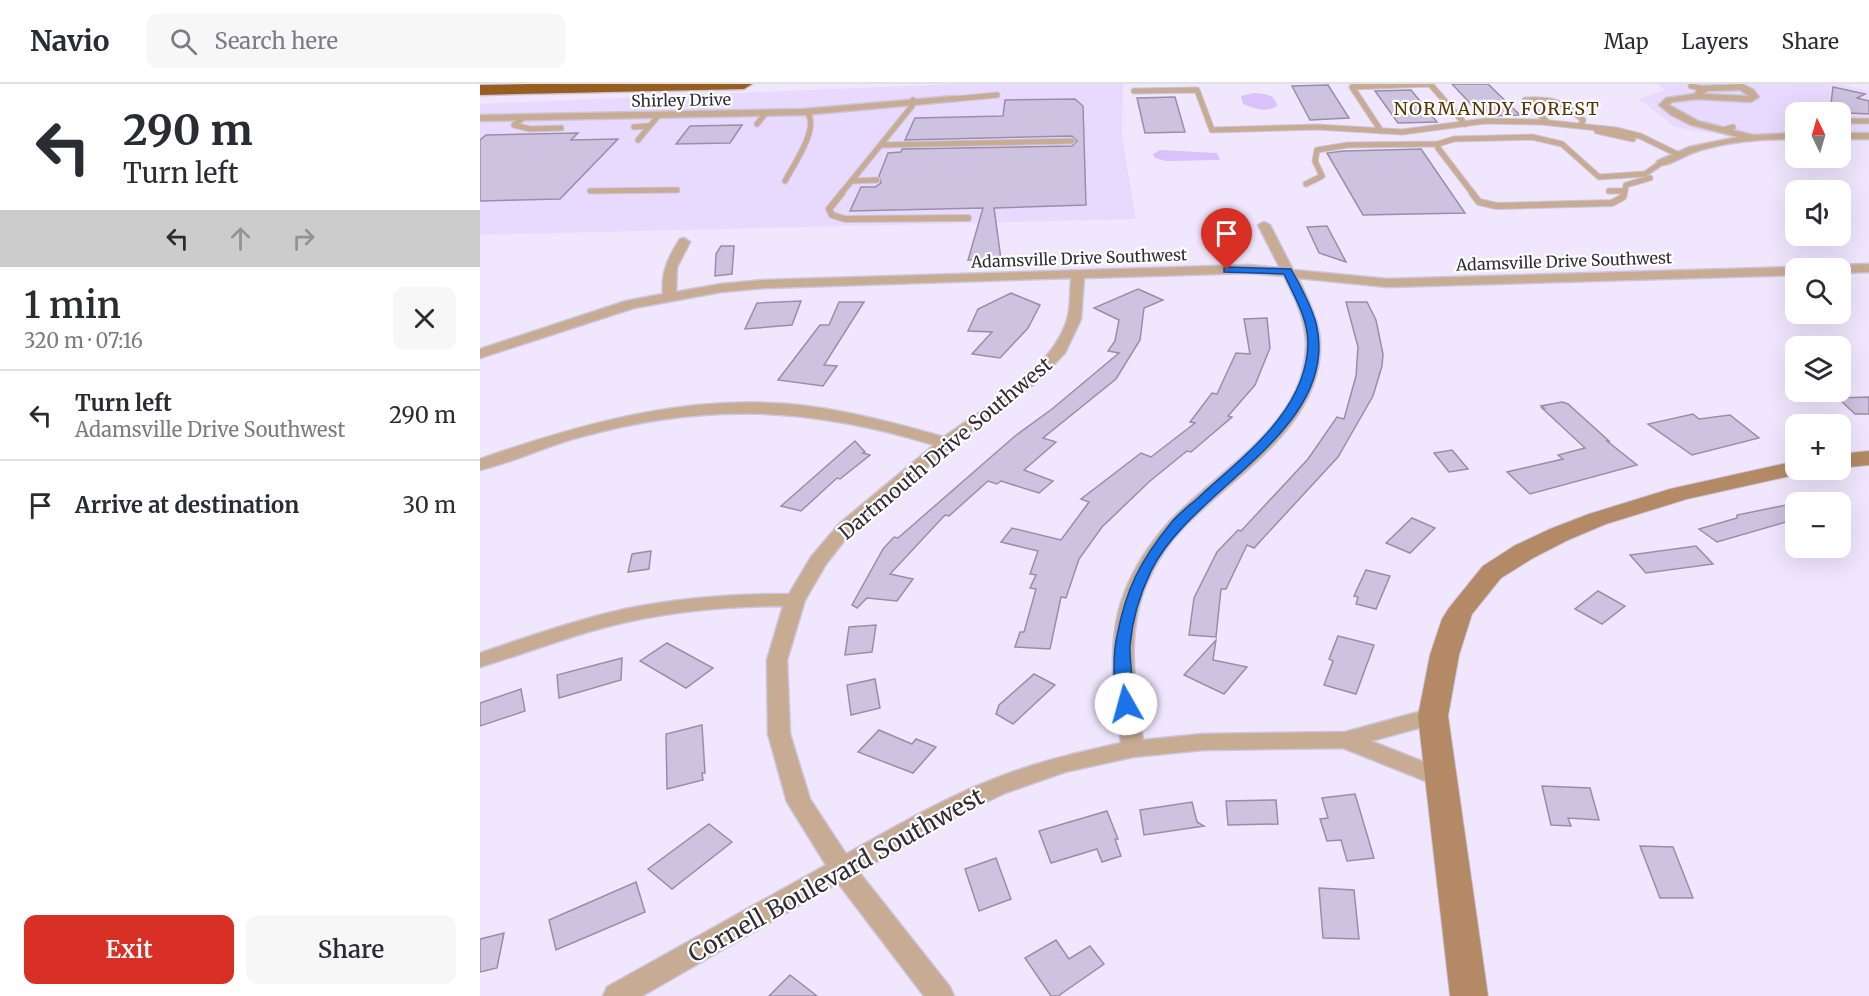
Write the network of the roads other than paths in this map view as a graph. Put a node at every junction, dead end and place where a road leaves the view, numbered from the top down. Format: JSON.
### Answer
{"nodes":[{"id":1,"x":744,"y":84,"type":"edge"},
{"id":2,"x":1690,"y":86,"type":"dead end"},
{"id":3,"x":480,"y":90,"type":"edge"},
{"id":4,"x":1134,"y":92,"type":"dead end"},
{"id":5,"x":1517,"y":93,"type":"dead end"},
{"id":6,"x":1700,"y":93,"type":"joint"},
{"id":7,"x":997,"y":95,"type":"dead end"},
{"id":8,"x":954,"y":99,"type":"joint"},
{"id":9,"x":913,"y":100,"type":"junction"},
{"id":10,"x":1525,"y":100,"type":"junction"},
{"id":11,"x":807,"y":112,"type":"junction"},
{"id":12,"x":766,"y":113,"type":"junction"},
{"id":13,"x":658,"y":115,"type":"junction"},
{"id":14,"x":480,"y":118,"type":"edge"},
{"id":15,"x":523,"y":118,"type":"junction"},
{"id":16,"x":1851,"y":121,"type":"edge"},
{"id":17,"x":1869,"y":121,"type":"edge"},
{"id":18,"x":1547,"y":122,"type":"junction"},
{"id":19,"x":758,"y":124,"type":"dead end"},
{"id":20,"x":1465,"y":124,"type":"junction"},
{"id":21,"x":1581,"y":125,"type":"junction"},
{"id":22,"x":634,"y":126,"type":"dead end"},
{"id":23,"x":648,"y":126,"type":"junction"},
{"id":24,"x":561,"y":128,"type":"dead end"},
{"id":25,"x":1616,"y":130,"type":"junction"},
{"id":26,"x":1381,"y":131,"type":"junction"},
{"id":27,"x":1602,"y":133,"type":"junction"},
{"id":28,"x":1785,"y":136,"type":"edge"},
{"id":29,"x":1851,"y":136,"type":"edge"},
{"id":30,"x":1869,"y":136,"type":"edge"},
{"id":31,"x":1749,"y":137,"type":"junction"},
{"id":32,"x":638,"y":140,"type":"dead end"},
{"id":33,"x":1072,"y":141,"type":"dead end"},
{"id":34,"x":1654,"y":142,"type":"junction"},
{"id":35,"x":1438,"y":144,"type":"junction"},
{"id":36,"x":881,"y":145,"type":"junction"},
{"id":37,"x":1677,"y":154,"type":"junction"},
{"id":38,"x":1661,"y":163,"type":"joint"},
{"id":39,"x":1645,"y":174,"type":"junction"},
{"id":40,"x":878,"y":180,"type":"dead end"},
{"id":41,"x":785,"y":181,"type":"dead end"},
{"id":42,"x":852,"y":181,"type":"junction"},
{"id":43,"x":1306,"y":184,"type":"dead end"},
{"id":44,"x":678,"y":190,"type":"dead end"},
{"id":45,"x":590,"y":191,"type":"dead end"},
{"id":46,"x":1609,"y":191,"type":"dead end"},
{"id":47,"x":1625,"y":191,"type":"junction"},
{"id":48,"x":968,"y":218,"type":"dead end"},
{"id":49,"x":1264,"y":225,"type":"dead end"},
{"id":50,"x":684,"y":242,"type":"dead end"},
{"id":51,"x":1869,"y":268,"type":"edge"},
{"id":52,"x":1851,"y":269,"type":"edge"},
{"id":53,"x":1287,"y":271,"type":"junction"},
{"id":54,"x":1785,"y":271,"type":"edge"},
{"id":55,"x":1078,"y":274,"type":"junction"},
{"id":56,"x":670,"y":296,"type":"junction"},
{"id":57,"x":480,"y":354,"type":"edge"},
{"id":58,"x":946,"y":442,"type":"junction"},
{"id":59,"x":1869,"y":458,"type":"edge"},
{"id":60,"x":1851,"y":460,"type":"edge"},
{"id":61,"x":480,"y":465,"type":"edge"},
{"id":62,"x":1785,"y":470,"type":"edge"},
{"id":63,"x":795,"y":600,"type":"junction"},
{"id":64,"x":480,"y":660,"type":"edge"},
{"id":65,"x":1433,"y":716,"type":"junction"},
{"id":66,"x":1346,"y":740,"type":"junction"},
{"id":67,"x":1133,"y":749,"type":"junction"},
{"id":68,"x":1441,"y":778,"type":"junction"},
{"id":69,"x":842,"y":869,"type":"junction"},
{"id":70,"x":617,"y":996,"type":"edge"},
{"id":71,"x":940,"y":996,"type":"edge"},
{"id":72,"x":1469,"y":996,"type":"edge"}],
"edges":[{"from":1,"to":3,"type":"highway"},
{"from":2,"to":6,"type":"lane"},
{"from":4,"to":26,"type":"lane"},
{"from":5,"to":10,"type":"lane"},
{"from":6,"to":31,"type":"street"},
{"from":7,"to":8,"type":"lane"},
{"from":8,"to":9,"type":"street","name":"Shirley Drive"},
{"from":9,"to":11,"type":"street","name":"Shirley Drive"},
{"from":9,"to":36,"type":"lane"},
{"from":10,"to":18,"type":"lane"},
{"from":10,"to":21,"type":"lane"},
{"from":11,"to":12,"type":"street","name":"Shirley Drive"},
{"from":11,"to":41,"type":"lane"},
{"from":12,"to":13,"type":"street","name":"Shirley Drive"},
{"from":12,"to":19,"type":"lane"},
{"from":13,"to":15,"type":"street","name":"Shirley Drive"},
{"from":13,"to":23,"type":"lane"},
{"from":14,"to":15,"type":"street","name":"Shirley Drive"},
{"from":15,"to":24,"type":"lane"},
{"from":16,"to":17,"type":"lane"},
{"from":18,"to":20,"type":"lane"},
{"from":18,"to":21,"type":"lane"},
{"from":20,"to":26,"type":"lane"},
{"from":20,"to":26,"type":"lane"},
{"from":21,"to":25,"type":"lane"},
{"from":21,"to":27,"type":"lane"},
{"from":22,"to":23,"type":"lane"},
{"from":23,"to":32,"type":"lane"},
{"from":25,"to":27,"type":"lane"},
{"from":25,"to":34,"type":"lane"},
{"from":27,"to":34,"type":"lane"},
{"from":28,"to":31,"type":"street"},
{"from":29,"to":30,"type":"street"},
{"from":31,"to":37,"type":"street"},
{"from":33,"to":36,"type":"lane"},
{"from":34,"to":37,"type":"lane"},
{"from":35,"to":39,"type":"lane"},
{"from":35,"to":43,"type":"lane"},
{"from":35,"to":47,"type":"lane"},
{"from":36,"to":42,"type":"lane"},
{"from":37,"to":38,"type":"street"},
{"from":38,"to":39,"type":"lane"},
{"from":39,"to":47,"type":"lane"},
{"from":40,"to":42,"type":"lane"},
{"from":42,"to":48,"type":"lane"},
{"from":44,"to":45,"type":"lane"},
{"from":46,"to":47,"type":"lane"},
{"from":49,"to":53,"type":"street"},
{"from":50,"to":56,"type":"street"},
{"from":51,"to":52,"type":"street"},
{"from":53,"to":54,"type":"street","name":"Adamsville Drive Southwest"},
{"from":53,"to":55,"type":"street","name":"Adamsville Drive Southwest"},
{"from":53,"to":67,"type":"street"},
{"from":55,"to":56,"type":"street","name":"Adamsville Drive Southwest"},
{"from":55,"to":58,"type":"street","name":"Dartmouth Drive Southwest"},
{"from":56,"to":57,"type":"street","name":"Adamsville Drive Southwest"},
{"from":58,"to":61,"type":"street"},
{"from":58,"to":63,"type":"street","name":"Dartmouth Drive Southwest"},
{"from":59,"to":60,"type":"street"},
{"from":62,"to":65,"type":"street"},
{"from":63,"to":64,"type":"street"},
{"from":63,"to":69,"type":"street","name":"Dartmouth Drive Southwest"},
{"from":65,"to":66,"type":"street","name":"Cornell Boulevard Southwest"},
{"from":65,"to":68,"type":"street"},
{"from":66,"to":67,"type":"street","name":"Cornell Boulevard Southwest"},
{"from":66,"to":68,"type":"street","name":"Cornell Boulevard Southwest"},
{"from":67,"to":69,"type":"street","name":"Cornell Boulevard Southwest"},
{"from":68,"to":72,"type":"street"},
{"from":69,"to":70,"type":"street","name":"Cornell Boulevard Southwest"},
{"from":69,"to":71,"type":"street","name":"Dartmouth Drive Southwest"}]}
